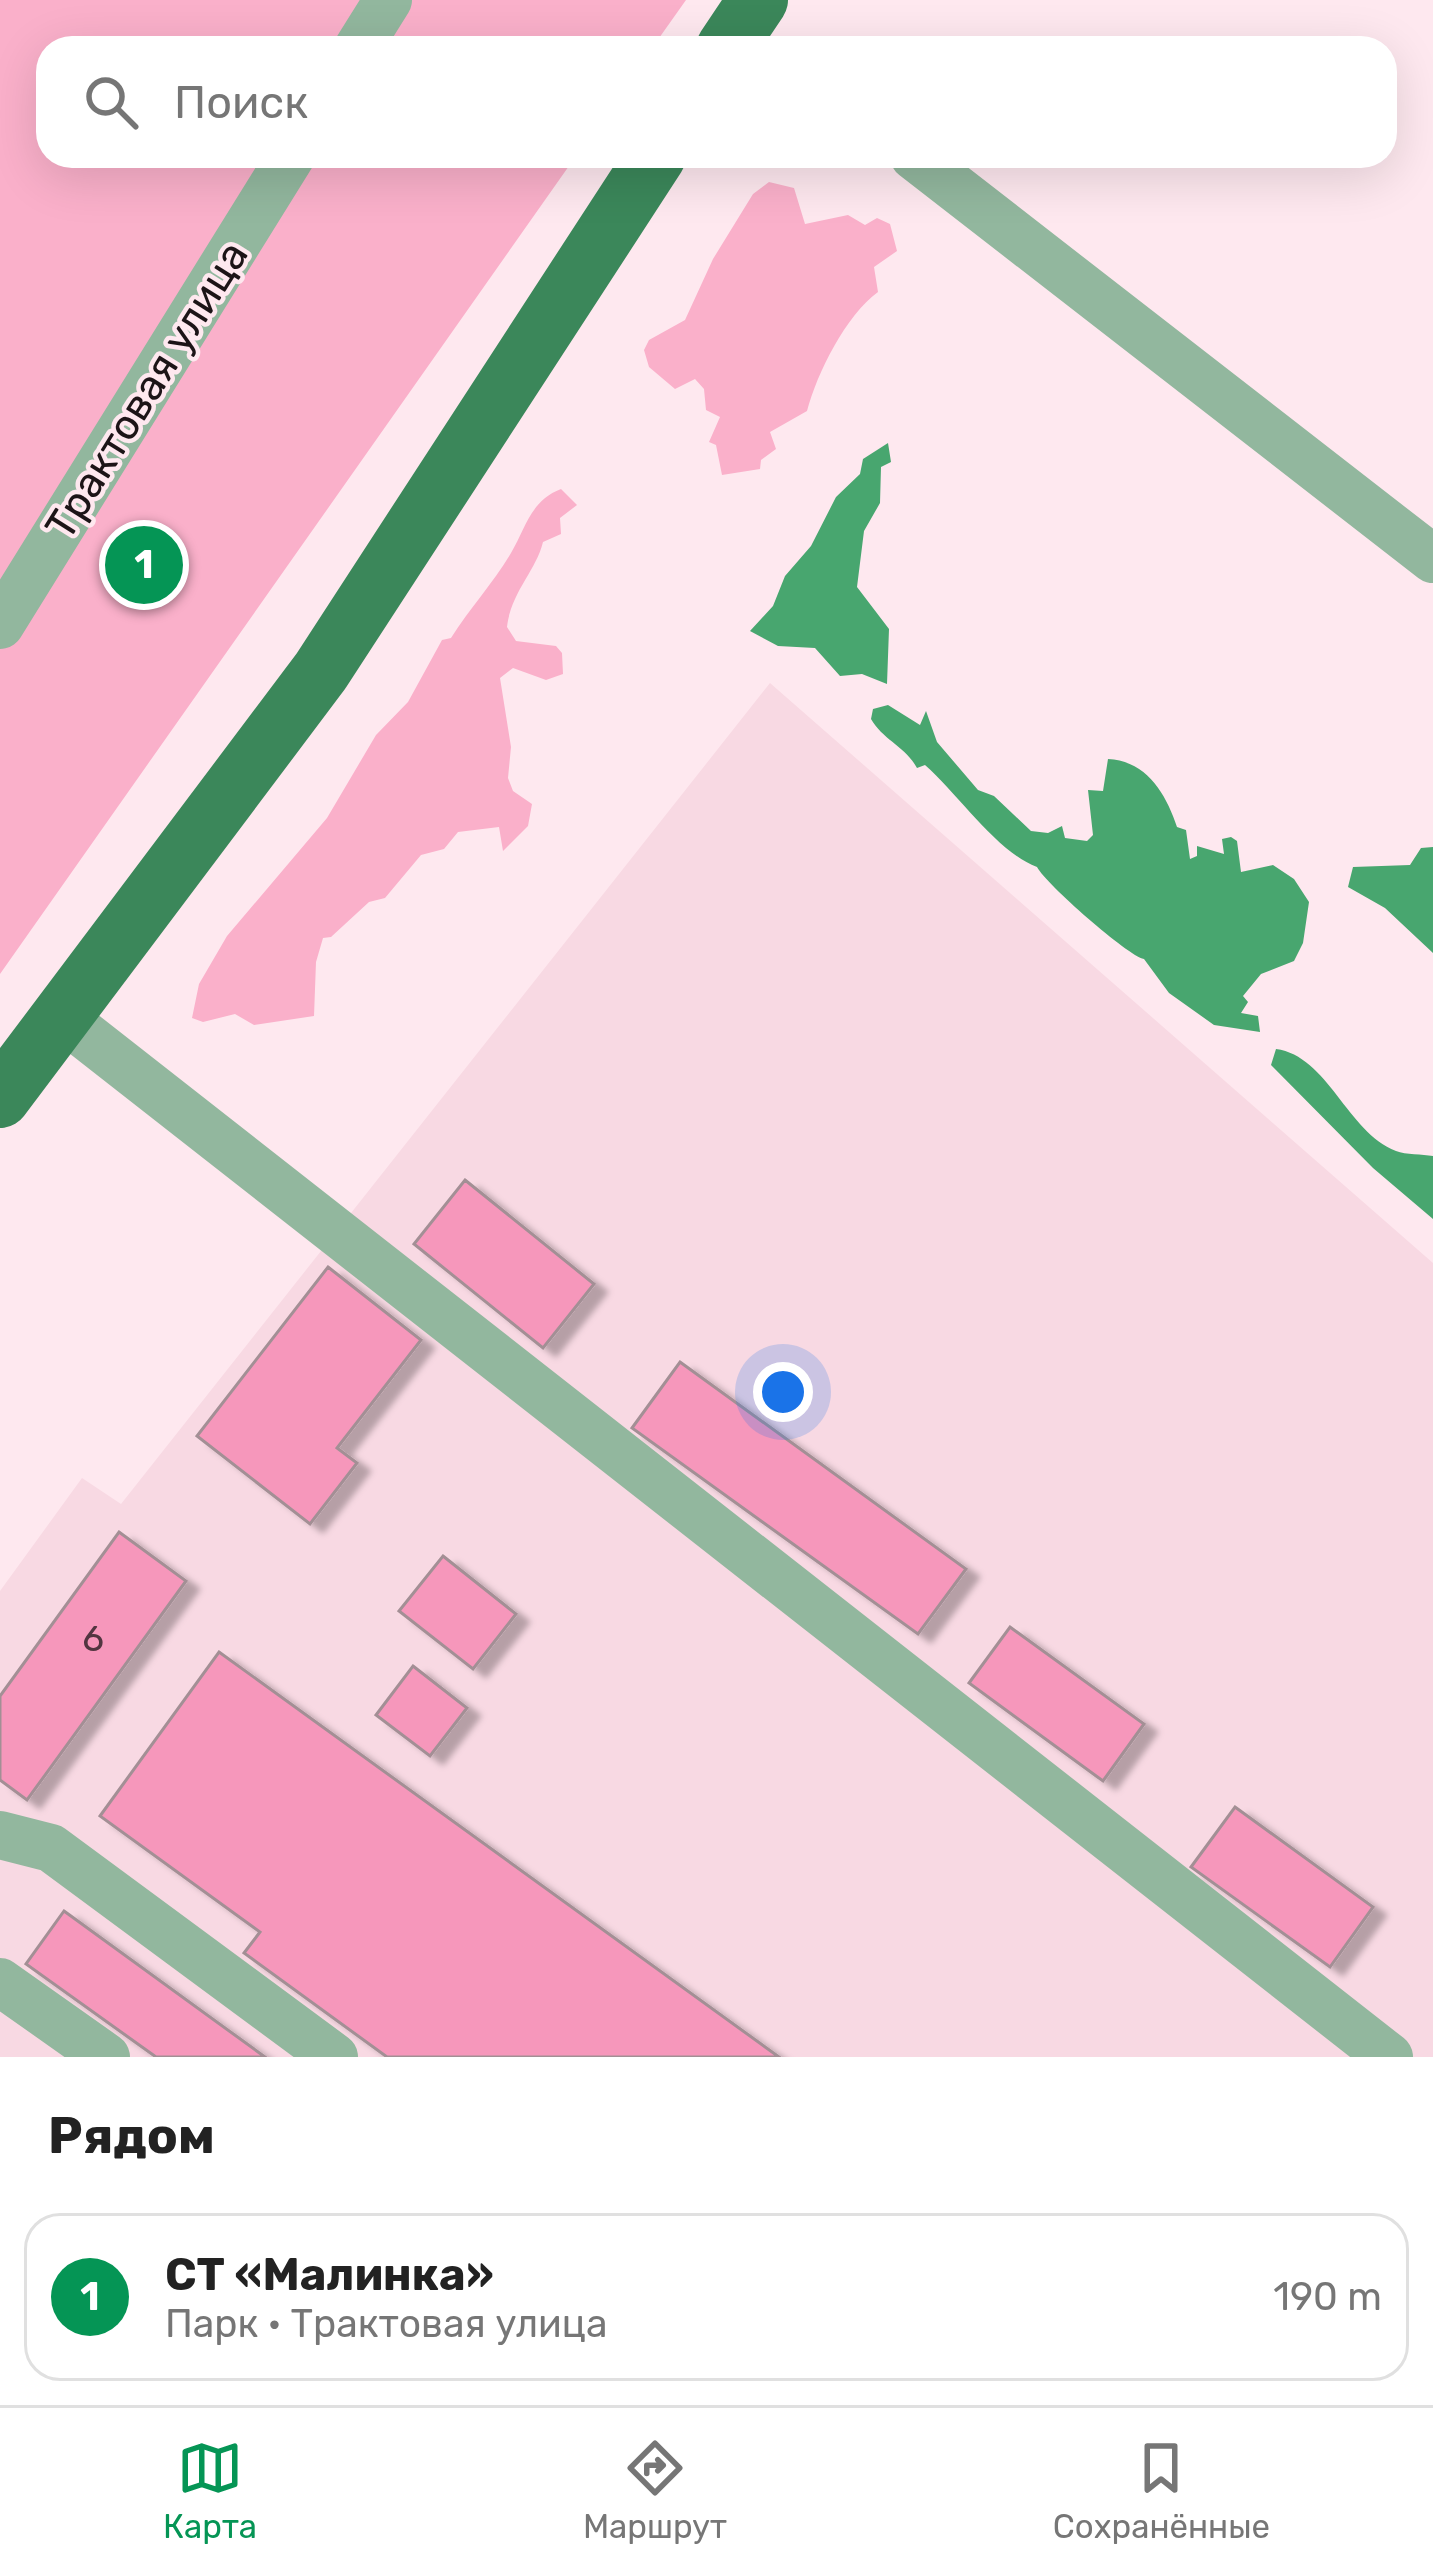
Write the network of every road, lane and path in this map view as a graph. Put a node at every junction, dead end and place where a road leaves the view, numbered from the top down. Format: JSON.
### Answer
{"nodes":[{"id":1,"x":388,"y":0,"type":"edge"},
{"id":2,"x":366,"y":36,"type":"edge"},
{"id":3,"x":284,"y":168,"type":"edge"},
{"id":4,"x":648,"y":168,"type":"edge"},
{"id":5,"x":929,"y":168,"type":"edge"},
{"id":6,"x":1433,"y":559,"type":"edge"},
{"id":7,"x":0,"y":625,"type":"edge"},
{"id":8,"x":62,"y":1017,"type":"junction"},
{"id":9,"x":0,"y":1098,"type":"edge"},
{"id":10,"x":0,"y":1835,"type":"edge"},
{"id":11,"x":0,"y":1982,"type":"edge"},
{"id":12,"x":100,"y":2055,"type":"edge"},
{"id":13,"x":334,"y":2057,"type":"edge"},
{"id":14,"x":1389,"y":2057,"type":"edge"}],
"edges":[{"from":1,"to":2,"type":"street"},
{"from":3,"to":7,"type":"street","name":"Трактовая улица"},
{"from":4,"to":8,"type":"main road"},
{"from":5,"to":6,"type":"street"},
{"from":8,"to":9,"type":"main road"},
{"from":8,"to":14,"type":"street"},
{"from":10,"to":13,"type":"street"},
{"from":11,"to":12,"type":"street"}]}
